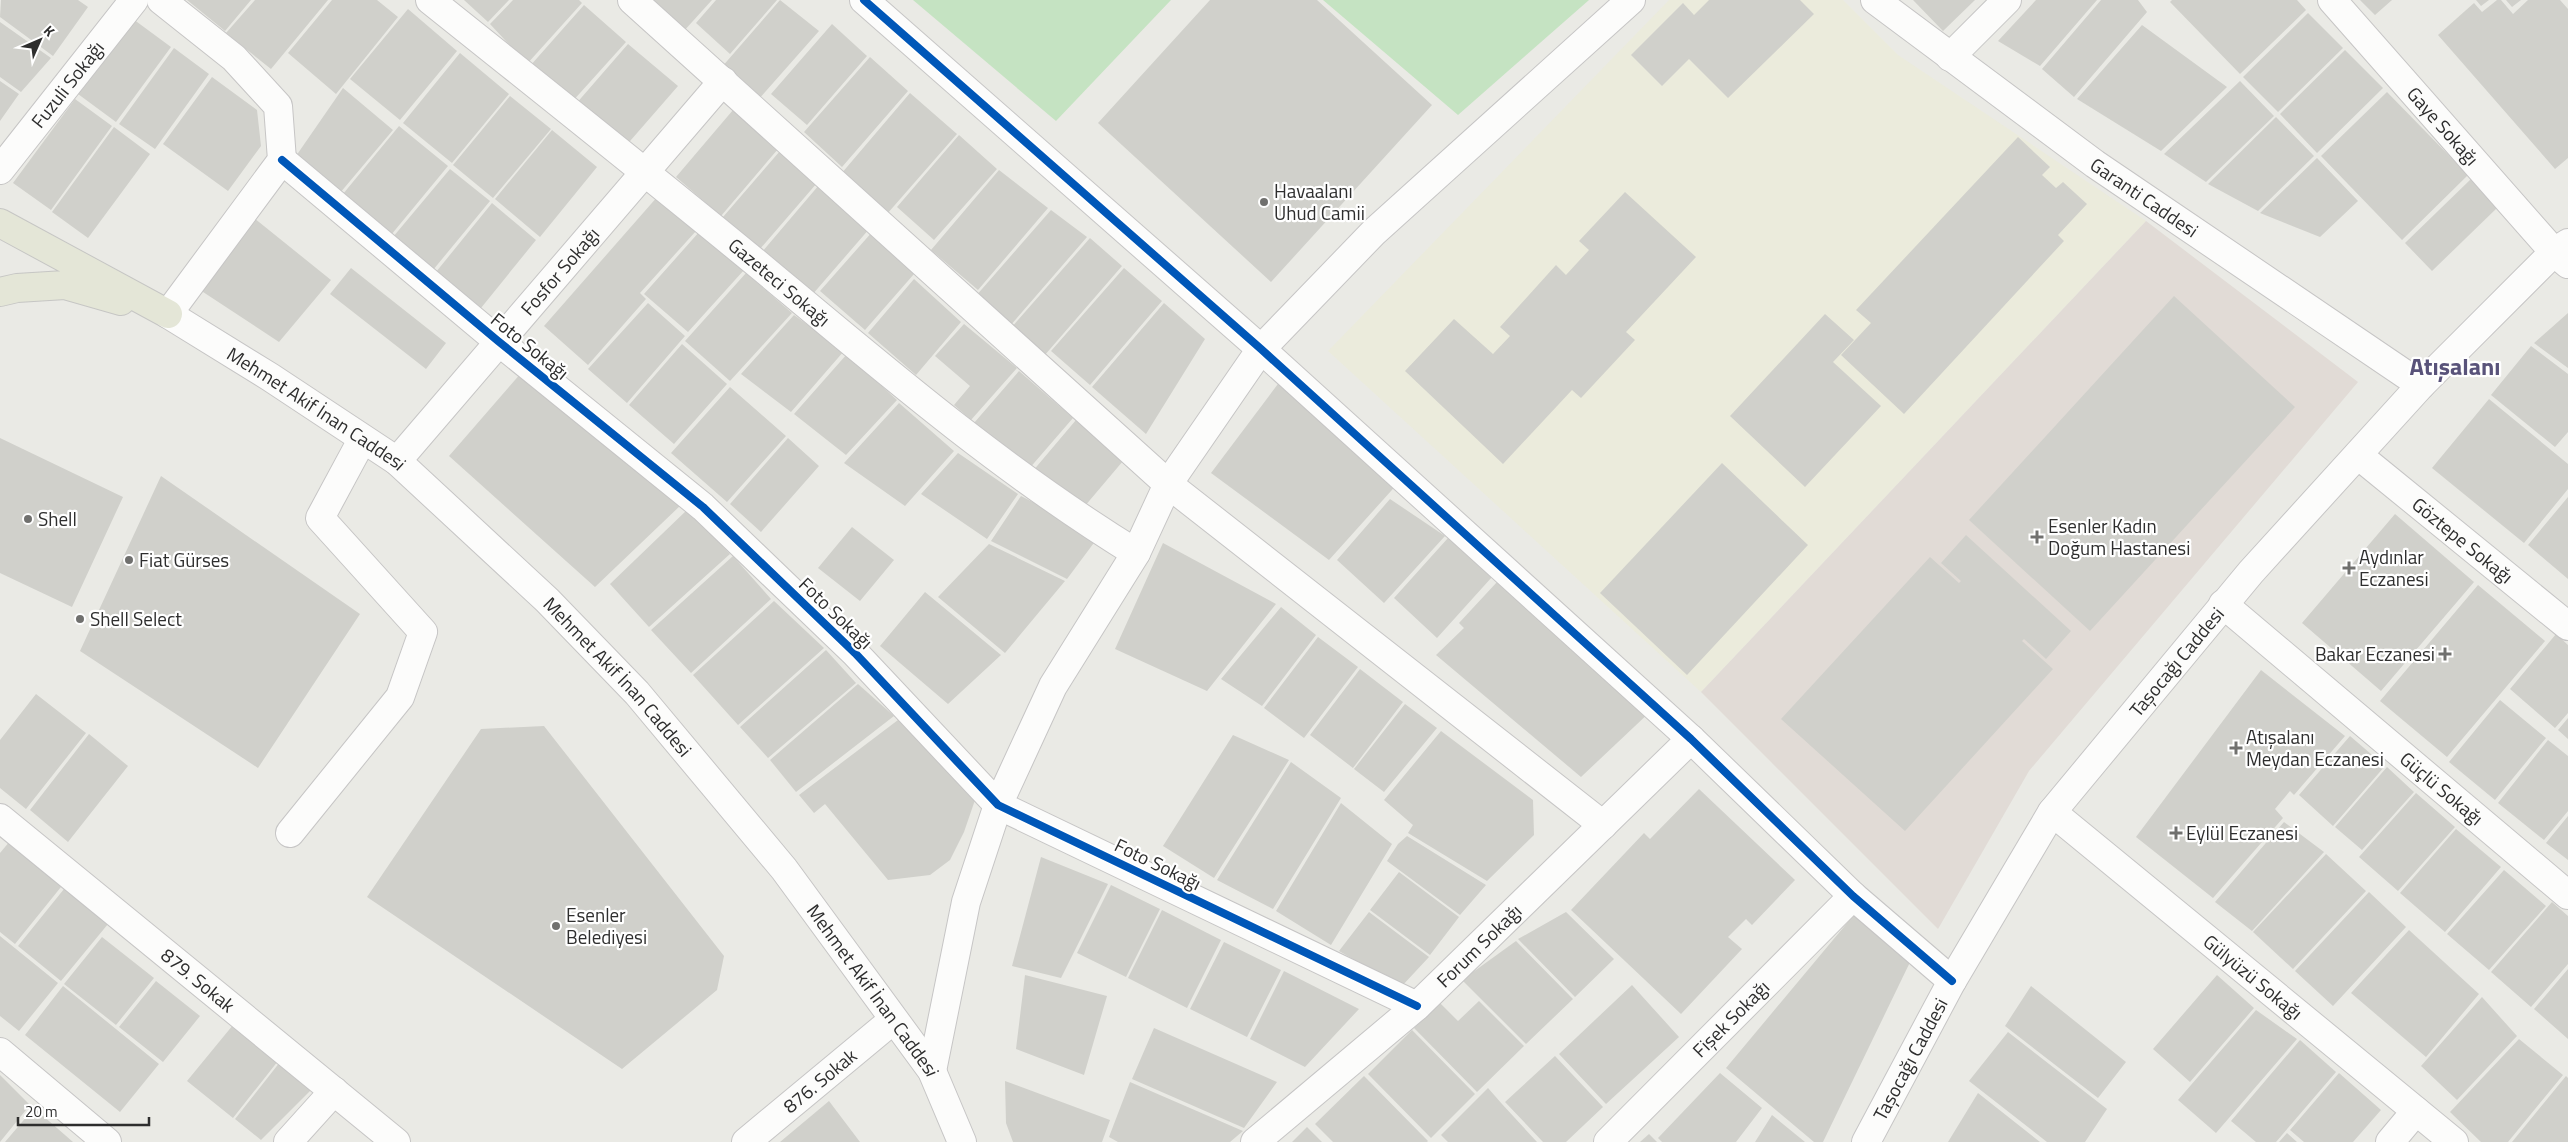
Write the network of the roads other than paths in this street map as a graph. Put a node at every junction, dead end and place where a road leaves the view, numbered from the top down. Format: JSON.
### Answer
{"nodes":[{"id":1,"x":134,"y":0,"type":"edge"},
{"id":2,"x":161,"y":0,"type":"edge"},
{"id":3,"x":430,"y":0,"type":"edge"},
{"id":4,"x":632,"y":0,"type":"edge"},
{"id":5,"x":864,"y":0,"type":"edge"},
{"id":6,"x":1630,"y":0,"type":"edge"},
{"id":7,"x":1875,"y":0,"type":"edge"},
{"id":8,"x":2007,"y":0,"type":"edge"},
{"id":9,"x":2332,"y":0,"type":"edge"},
{"id":10,"x":1950,"y":56,"type":"junction"},
{"id":11,"x":723,"y":81,"type":"junction"},
{"id":12,"x":282,"y":160,"type":"junction"},
{"id":13,"x":0,"y":170,"type":"edge"},
{"id":14,"x":646,"y":172,"type":"junction"},
{"id":15,"x":0,"y":223,"type":"edge"},
{"id":16,"x":2563,"y":253,"type":"edge"},
{"id":17,"x":0,"y":292,"type":"edge"},
{"id":18,"x":168,"y":314,"type":"junction"},
{"id":19,"x":498,"y":341,"type":"junction"},
{"id":20,"x":1261,"y":349,"type":"junction"},
{"id":21,"x":2421,"y":385,"type":"junction"},
{"id":22,"x":362,"y":440,"type":"junction"},
{"id":23,"x":2358,"y":455,"type":"junction"},
{"id":24,"x":397,"y":461,"type":"junction"},
{"id":25,"x":1168,"y":484,"type":"junction"},
{"id":26,"x":1136,"y":553,"type":"junction"},
{"id":27,"x":2223,"y":604,"type":"junction"},
{"id":28,"x":2568,"y":626,"type":"edge"},
{"id":29,"x":1692,"y":739,"type":"junction"},
{"id":30,"x":998,"y":805,"type":"junction"},
{"id":31,"x":2052,"y":812,"type":"junction"},
{"id":32,"x":0,"y":818,"type":"edge"},
{"id":33,"x":1603,"y":825,"type":"junction"},
{"id":34,"x":290,"y":833,"type":"dead end"},
{"id":35,"x":1853,"y":896,"type":"junction"},
{"id":36,"x":2568,"y":896,"type":"edge"},
{"id":37,"x":1952,"y":981,"type":"junction"},
{"id":38,"x":1417,"y":1006,"type":"junction"},
{"id":39,"x":893,"y":1020,"type":"junction"},
{"id":40,"x":0,"y":1052,"type":"edge"},
{"id":41,"x":932,"y":1071,"type":"junction"},
{"id":42,"x":334,"y":1091,"type":"junction"},
{"id":43,"x":2416,"y":1111,"type":"junction"},
{"id":44,"x":107,"y":1142,"type":"edge"},
{"id":45,"x":288,"y":1142,"type":"edge"},
{"id":46,"x":396,"y":1142,"type":"edge"},
{"id":47,"x":746,"y":1142,"type":"edge"},
{"id":48,"x":962,"y":1142,"type":"edge"},
{"id":49,"x":1255,"y":1142,"type":"edge"},
{"id":50,"x":1608,"y":1142,"type":"edge"},
{"id":51,"x":1866,"y":1142,"type":"edge"},
{"id":52,"x":2390,"y":1142,"type":"edge"},
{"id":53,"x":2454,"y":1142,"type":"edge"}],
"edges":[{"from":1,"to":13,"type":"street","name":"Fuzuli Sokağı"},
{"from":2,"to":12,"type":"street"},
{"from":3,"to":14,"type":"street","name":"Gazeteci Sokağı"},
{"from":4,"to":11,"type":"street"},
{"from":5,"to":20,"type":"street"},
{"from":6,"to":20,"type":"street"},
{"from":7,"to":10,"type":"street","name":"Garanti Caddesi"},
{"from":8,"to":10,"type":"street"},
{"from":9,"to":16,"type":"street","name":"Gaye Sokağı"},
{"from":10,"to":21,"type":"street","name":"Garanti Caddesi"},
{"from":11,"to":14,"type":"street","name":"Fosfor Sokağı"},
{"from":11,"to":25,"type":"street"},
{"from":12,"to":18,"type":"street"},
{"from":12,"to":19,"type":"street","name":"Foto Sokağı"},
{"from":14,"to":19,"type":"street","name":"Fosfor Sokağı"},
{"from":14,"to":26,"type":"street","name":"Gazeteci Sokağı"},
{"from":15,"to":18,"type":"main road"},
{"from":16,"to":21,"type":"street","name":"Taşocağı Caddesi"},
{"from":17,"to":18,"type":"main road"},
{"from":18,"to":22,"type":"street","name":"Mehmet Akif İnan Caddesi"},
{"from":19,"to":24,"type":"street","name":"Fosfor Sokağı"},
{"from":19,"to":30,"type":"street","name":"Foto Sokağı"},
{"from":20,"to":25,"type":"street"},
{"from":20,"to":29,"type":"street"},
{"from":21,"to":23,"type":"street","name":"Taşocağı Caddesi"},
{"from":22,"to":24,"type":"street","name":"Mehmet Akif İnan Caddesi"},
{"from":22,"to":34,"type":"street"},
{"from":23,"to":27,"type":"street","name":"Taşocağı Caddesi"},
{"from":23,"to":28,"type":"street","name":"Göztepe Sokağı"},
{"from":24,"to":39,"type":"street","name":"Mehmet Akif İnan Caddesi"},
{"from":25,"to":26,"type":"street"},
{"from":25,"to":33,"type":"street"},
{"from":26,"to":30,"type":"street"},
{"from":27,"to":31,"type":"street","name":"Taşocağı Caddesi"},
{"from":27,"to":36,"type":"street","name":"Güçlü Sokağı"},
{"from":29,"to":33,"type":"street","name":"Forum Sokağı"},
{"from":29,"to":35,"type":"street"},
{"from":30,"to":38,"type":"street","name":"Foto Sokağı"},
{"from":30,"to":41,"type":"street"},
{"from":31,"to":37,"type":"street","name":"Taşocağı Caddesi"},
{"from":31,"to":43,"type":"street","name":"Gülyüzü Sokağı"},
{"from":32,"to":42,"type":"street","name":"879. Sokak"},
{"from":33,"to":38,"type":"street","name":"Forum Sokağı"},
{"from":35,"to":37,"type":"street"},
{"from":35,"to":50,"type":"street","name":"Fişek Sokağı"},
{"from":37,"to":51,"type":"street","name":"Taşocağı Caddesi"},
{"from":38,"to":49,"type":"street","name":"Forum Sokağı"},
{"from":39,"to":41,"type":"street","name":"Mehmet Akif İnan Caddesi"},
{"from":39,"to":47,"type":"street","name":"876. Sokak"},
{"from":40,"to":44,"type":"street"},
{"from":41,"to":48,"type":"street","name":"Mehmet Akif İnan Caddesi"},
{"from":42,"to":45,"type":"street"},
{"from":42,"to":46,"type":"street","name":"879. Sokak"},
{"from":43,"to":52,"type":"street"},
{"from":43,"to":53,"type":"street","name":"Gülyüzü Sokağı"}]}
